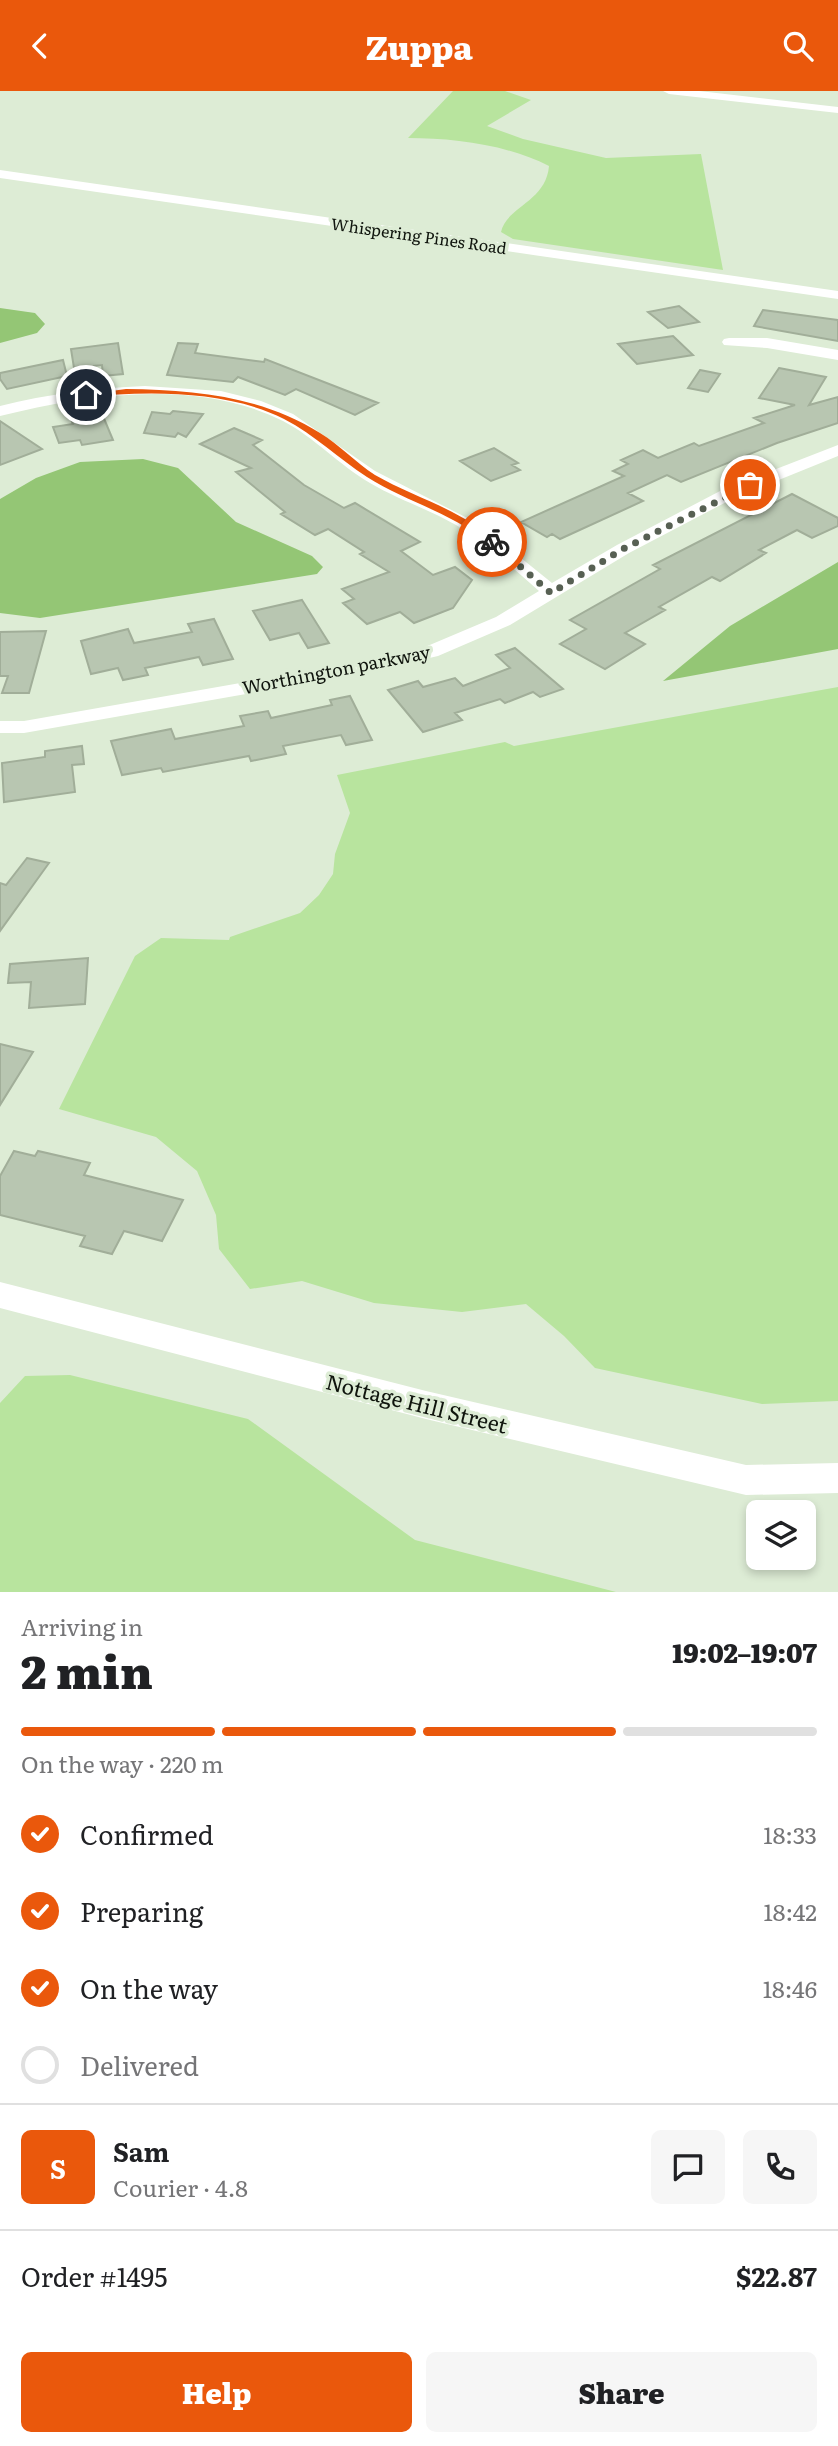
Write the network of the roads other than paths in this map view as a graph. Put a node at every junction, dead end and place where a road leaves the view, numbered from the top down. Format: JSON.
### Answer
{"nodes":[{"id":1,"x":669,"y":91,"type":"edge"},
{"id":2,"x":838,"y":110,"type":"edge"},
{"id":3,"x":0,"y":174,"type":"edge"},
{"id":4,"x":838,"y":295,"type":"edge"},
{"id":5,"x":729,"y":342,"type":"dead end"},
{"id":6,"x":838,"y":355,"type":"edge"},
{"id":7,"x":0,"y":411,"type":"edge"},
{"id":8,"x":838,"y":450,"type":"edge"},
{"id":9,"x":551,"y":593,"type":"junction"},
{"id":10,"x":0,"y":727,"type":"edge"},
{"id":11,"x":0,"y":1295,"type":"edge"},
{"id":12,"x":838,"y":1478,"type":"edge"}],
"edges":[{"from":1,"to":2,"type":"street"},
{"from":3,"to":4,"type":"street","name":"Whispering Pines Road"},
{"from":5,"to":6,"type":"street"},
{"from":7,"to":9,"type":"street"},
{"from":8,"to":9,"type":"street","name":"Worthington parkway"},
{"from":9,"to":10,"type":"street","name":"Worthington parkway"},
{"from":11,"to":12,"type":"street","name":"Nottage Hill Street"}]}
